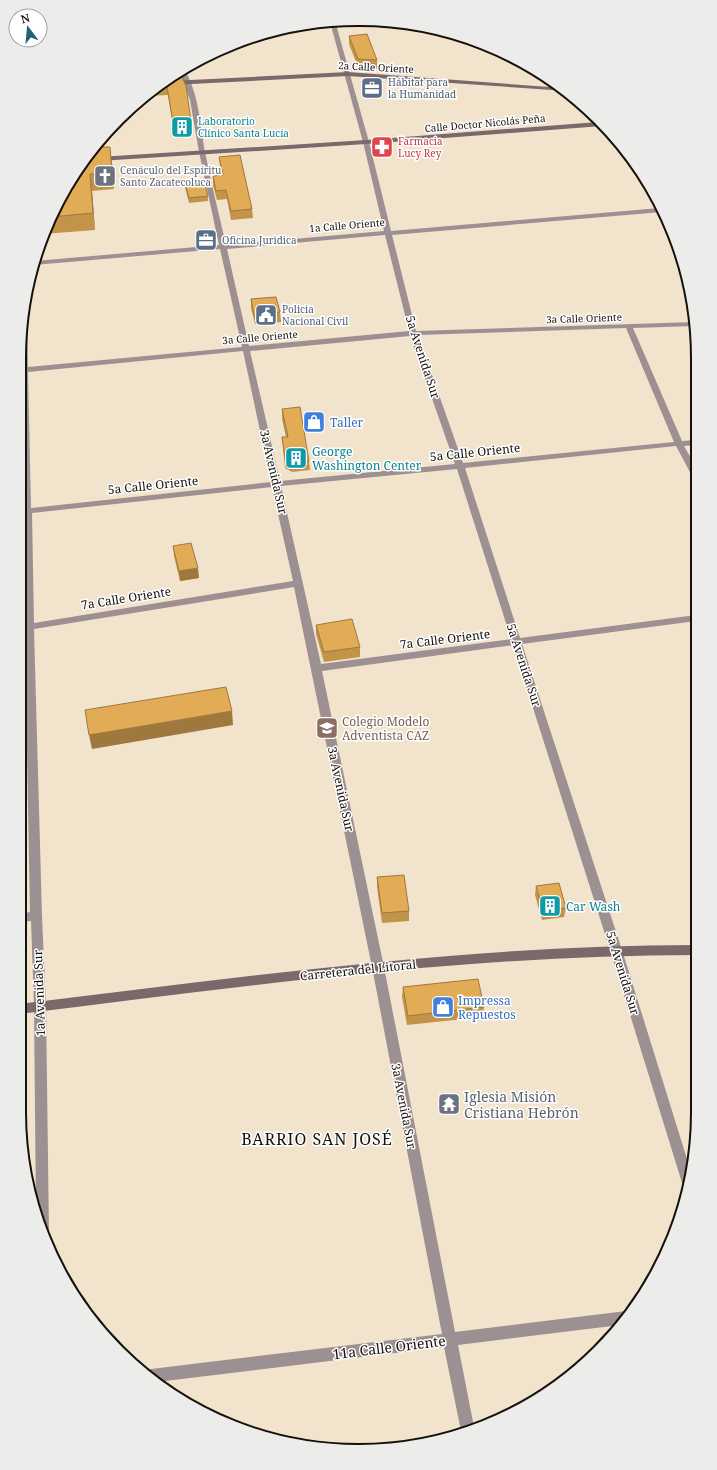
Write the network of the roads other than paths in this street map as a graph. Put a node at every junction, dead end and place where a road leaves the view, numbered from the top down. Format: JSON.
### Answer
{"nodes":[{"id":1,"x":335,"y":27,"type":"edge"},
{"id":2,"x":348,"y":74,"type":"junction"},
{"id":3,"x":185,"y":75,"type":"edge"},
{"id":4,"x":189,"y":82,"type":"junction"},
{"id":5,"x":172,"y":83,"type":"edge"},
{"id":6,"x":553,"y":89,"type":"edge"},
{"id":7,"x":595,"y":124,"type":"edge"},
{"id":8,"x":366,"y":142,"type":"junction"},
{"id":9,"x":202,"y":152,"type":"junction"},
{"id":10,"x":92,"y":160,"type":"edge"},
{"id":11,"x":657,"y":210,"type":"edge"},
{"id":12,"x":388,"y":232,"type":"junction"},
{"id":13,"x":224,"y":246,"type":"junction"},
{"id":14,"x":41,"y":262,"type":"edge"},
{"id":15,"x":689,"y":324,"type":"edge"},
{"id":16,"x":629,"y":327,"type":"junction"},
{"id":17,"x":413,"y":333,"type":"junction"},
{"id":18,"x":246,"y":349,"type":"junction"},
{"id":19,"x":26,"y":370,"type":"edge"},
{"id":20,"x":691,"y":443,"type":"edge"},
{"id":21,"x":679,"y":444,"type":"junction"},
{"id":22,"x":460,"y":466,"type":"junction"},
{"id":23,"x":691,"y":467,"type":"edge"},
{"id":24,"x":277,"y":484,"type":"junction"},
{"id":25,"x":26,"y":511,"type":"edge"},
{"id":26,"x":26,"y":570,"type":"edge"},
{"id":27,"x":298,"y":583,"type":"junction"},
{"id":28,"x":691,"y":619,"type":"edge"},
{"id":29,"x":29,"y":628,"type":"junction"},
{"id":30,"x":518,"y":643,"type":"junction"},
{"id":31,"x":317,"y":668,"type":"junction"},
{"id":32,"x":26,"y":694,"type":"edge"},
{"id":33,"x":31,"y":694,"type":"junction"},
{"id":34,"x":36,"y":916,"type":"junction"},
{"id":35,"x":26,"y":917,"type":"edge"},
{"id":36,"x":616,"y":950,"type":"junction"},
{"id":37,"x":691,"y":950,"type":"edge"},
{"id":38,"x":378,"y":967,"type":"junction"},
{"id":39,"x":40,"y":1006,"type":"junction"},
{"id":40,"x":26,"y":1008,"type":"edge"},
{"id":41,"x":685,"y":1174,"type":"edge"},
{"id":42,"x":43,"y":1214,"type":"edge"},
{"id":43,"x":618,"y":1319,"type":"edge"},
{"id":44,"x":449,"y":1340,"type":"junction"},
{"id":45,"x":156,"y":1375,"type":"edge"},
{"id":46,"x":466,"y":1426,"type":"edge"}],
"edges":[{"from":1,"to":2,"type":"street","name":"5a Avenida Sur"},
{"from":2,"to":4,"type":"main road","name":"2a Calle Oriente"},
{"from":2,"to":6,"type":"main road","name":"2a Calle Oriente"},
{"from":2,"to":8,"type":"street","name":"5a Avenida Sur"},
{"from":3,"to":4,"type":"street","name":"3a Avenida Sur"},
{"from":4,"to":5,"type":"main road","name":"2a Calle Oriente"},
{"from":4,"to":9,"type":"street","name":"3a Avenida Sur"},
{"from":7,"to":8,"type":"main road","name":"Calle Doctor Nicolás Peña"},
{"from":8,"to":9,"type":"main road","name":"Calle Doctor Nicolás Peña"},
{"from":8,"to":12,"type":"street","name":"5a Avenida Sur"},
{"from":9,"to":10,"type":"main road","name":"Calle Doctor Nicolás Peña"},
{"from":9,"to":13,"type":"street","name":"3a Avenida Sur"},
{"from":11,"to":12,"type":"street","name":"1a Calle Oriente"},
{"from":12,"to":13,"type":"street","name":"1a Calle Oriente"},
{"from":12,"to":17,"type":"street","name":"5a Avenida Sur"},
{"from":13,"to":14,"type":"street","name":"1a Calle Oriente"},
{"from":13,"to":18,"type":"street","name":"3a Avenida Sur"},
{"from":15,"to":16,"type":"street","name":"3a Calle Oriente"},
{"from":16,"to":17,"type":"street","name":"3a Calle Oriente"},
{"from":16,"to":21,"type":"street"},
{"from":17,"to":18,"type":"street","name":"3a Calle Oriente"},
{"from":17,"to":22,"type":"street","name":"5a Avenida Sur"},
{"from":18,"to":19,"type":"street","name":"3a Calle Oriente"},
{"from":18,"to":24,"type":"street","name":"3a Avenida Sur"},
{"from":20,"to":21,"type":"street","name":"5a Calle Oriente"},
{"from":21,"to":22,"type":"street","name":"5a Calle Oriente"},
{"from":21,"to":23,"type":"street"},
{"from":22,"to":24,"type":"street","name":"5a Calle Oriente"},
{"from":22,"to":30,"type":"street","name":"5a Avenida Sur"},
{"from":24,"to":25,"type":"street","name":"5a Calle Oriente"},
{"from":24,"to":27,"type":"street","name":"3a Avenida Sur"},
{"from":26,"to":29,"type":"street","name":"1a Avenida Sur"},
{"from":27,"to":29,"type":"street","name":"7a Calle Oriente"},
{"from":27,"to":31,"type":"street","name":"3a Avenida Sur"},
{"from":28,"to":30,"type":"street","name":"7a Calle Oriente"},
{"from":29,"to":33,"type":"street","name":"1a Avenida Sur"},
{"from":30,"to":31,"type":"street","name":"7a Calle Oriente"},
{"from":30,"to":36,"type":"street","name":"5a Avenida Sur"},
{"from":31,"to":38,"type":"street","name":"3a Avenida Sur"},
{"from":32,"to":33,"type":"street"},
{"from":33,"to":34,"type":"street","name":"1a Avenida Sur"},
{"from":34,"to":35,"type":"street"},
{"from":34,"to":39,"type":"street","name":"1a Avenida Sur"},
{"from":36,"to":37,"type":"main road","name":"Carretera del Litoral"},
{"from":36,"to":38,"type":"main road","name":"Carretera del Litoral"},
{"from":36,"to":41,"type":"street","name":"5a Avenida Sur"},
{"from":38,"to":39,"type":"main road","name":"Carretera del Litoral"},
{"from":38,"to":44,"type":"street","name":"3a Avenida Sur"},
{"from":39,"to":40,"type":"main road","name":"Carretera del Litoral"},
{"from":39,"to":42,"type":"street","name":"1a Avenida Sur"},
{"from":43,"to":44,"type":"street","name":"11a Calle Oriente"},
{"from":44,"to":45,"type":"street","name":"11a Calle Oriente"},
{"from":44,"to":46,"type":"street","name":"3a Avenida Sur"}]}
